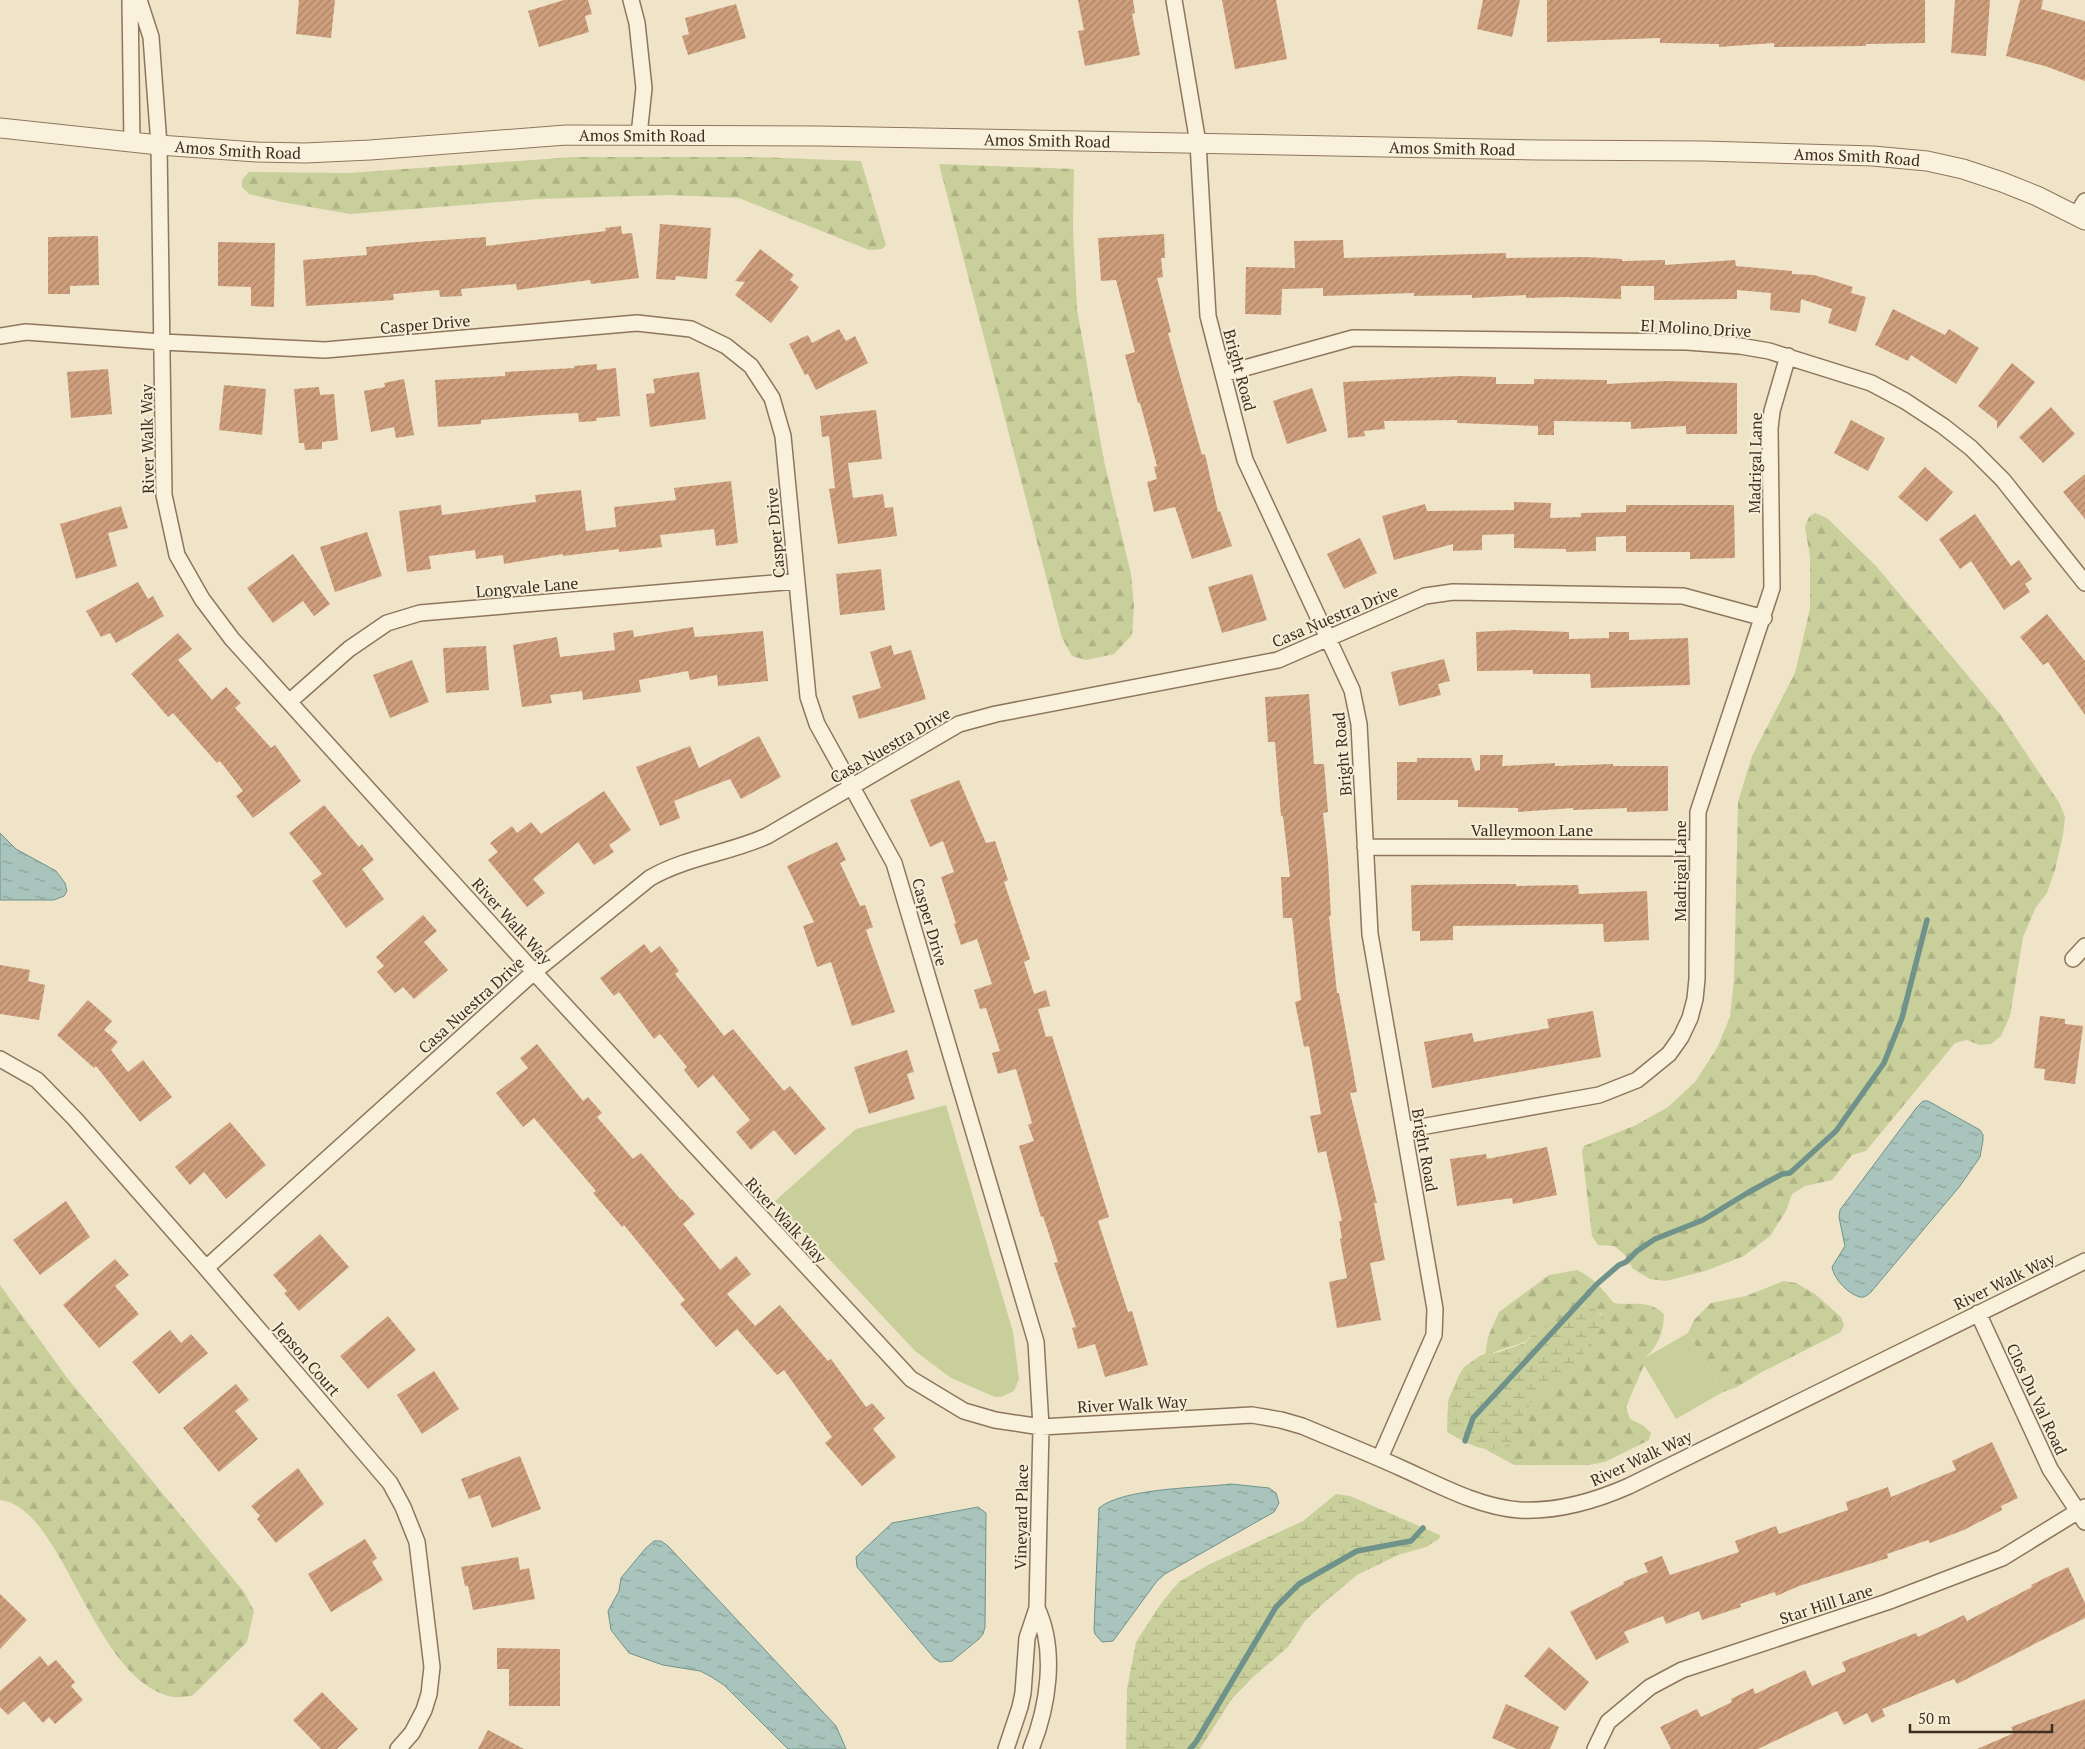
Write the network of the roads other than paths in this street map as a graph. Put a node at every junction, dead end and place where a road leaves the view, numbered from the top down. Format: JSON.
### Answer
{"nodes":[{"id":1,"x":130,"y":0,"type":"edge"},
{"id":2,"x":139,"y":0,"type":"edge"},
{"id":3,"x":630,"y":0,"type":"edge"},
{"id":4,"x":1174,"y":0,"type":"edge"},
{"id":5,"x":0,"y":128,"type":"edge"},
{"id":6,"x":640,"y":135,"type":"junction"},
{"id":7,"x":132,"y":143,"type":"junction"},
{"id":8,"x":1198,"y":143,"type":"junction"},
{"id":9,"x":159,"y":145,"type":"junction"},
{"id":10,"x":2082,"y":212,"type":"edge"},
{"id":11,"x":0,"y":336,"type":"edge"},
{"id":12,"x":162,"y":342,"type":"junction"},
{"id":13,"x":1788,"y":356,"type":"junction"},
{"id":14,"x":1223,"y":374,"type":"junction"},
{"id":15,"x":797,"y":581,"type":"junction"},
{"id":16,"x":2085,"y":583,"type":"edge"},
{"id":17,"x":1764,"y":618,"type":"junction"},
{"id":18,"x":1327,"y":639,"type":"junction"},
{"id":19,"x":289,"y":702,"type":"junction"},
{"id":20,"x":852,"y":787,"type":"junction"},
{"id":21,"x":1365,"y":846,"type":"junction"},
{"id":22,"x":1698,"y":848,"type":"junction"},
{"id":23,"x":2085,"y":946,"type":"edge"},
{"id":24,"x":2073,"y":959,"type":"dead end"},
{"id":25,"x":534,"y":972,"type":"junction"},
{"id":26,"x":0,"y":1059,"type":"edge"},
{"id":27,"x":1404,"y":1130,"type":"junction"},
{"id":28,"x":2085,"y":1261,"type":"edge"},
{"id":29,"x":206,"y":1268,"type":"junction"},
{"id":30,"x":1978,"y":1313,"type":"junction"},
{"id":31,"x":1041,"y":1427,"type":"junction"},
{"id":32,"x":1380,"y":1458,"type":"junction"},
{"id":33,"x":2082,"y":1514,"type":"edge"},
{"id":34,"x":1037,"y":1608,"type":"junction"},
{"id":35,"x":398,"y":1749,"type":"edge"},
{"id":36,"x":1006,"y":1749,"type":"edge"},
{"id":37,"x":1031,"y":1749,"type":"edge"},
{"id":38,"x":1595,"y":1749,"type":"edge"}],
"edges":[{"from":1,"to":7,"type":"street"},
{"from":2,"to":9,"type":"street","name":"River Walk Way"},
{"from":3,"to":6,"type":"street"},
{"from":4,"to":8,"type":"street","name":"Bright Road"},
{"from":5,"to":7,"type":"street","name":"Amos Smith Road"},
{"from":6,"to":8,"type":"street","name":"Amos Smith Road"},
{"from":6,"to":9,"type":"street","name":"Amos Smith Road"},
{"from":7,"to":9,"type":"street","name":"Amos Smith Road"},
{"from":8,"to":10,"type":"street","name":"Amos Smith Road"},
{"from":8,"to":14,"type":"street","name":"Bright Road"},
{"from":9,"to":12,"type":"street","name":"River Walk Way"},
{"from":11,"to":12,"type":"street","name":"Casper Drive"},
{"from":12,"to":15,"type":"street","name":"Casper Drive"},
{"from":12,"to":19,"type":"street","name":"River Walk Way"},
{"from":13,"to":14,"type":"street","name":"El Molino Drive"},
{"from":13,"to":16,"type":"street","name":"El Molino Drive"},
{"from":13,"to":17,"type":"street","name":"Madrigal Lane"},
{"from":14,"to":18,"type":"street","name":"Bright Road"},
{"from":15,"to":19,"type":"street","name":"Longvale Lane"},
{"from":15,"to":20,"type":"street","name":"Casper Drive"},
{"from":17,"to":18,"type":"street","name":"Casa Nuestra Drive"},
{"from":17,"to":22,"type":"street","name":"Madrigal Lane"},
{"from":18,"to":20,"type":"street","name":"Casa Nuestra Drive"},
{"from":18,"to":21,"type":"street","name":"Bright Road"},
{"from":19,"to":25,"type":"street","name":"River Walk Way"},
{"from":20,"to":25,"type":"street","name":"Casa Nuestra Drive"},
{"from":20,"to":31,"type":"street","name":"Casper Drive"},
{"from":21,"to":22,"type":"street","name":"Valleymoon Lane"},
{"from":21,"to":27,"type":"street","name":"Bright Road"},
{"from":22,"to":27,"type":"street","name":"Madrigal Lane"},
{"from":23,"to":24,"type":"street"},
{"from":25,"to":29,"type":"street","name":"Casa Nuestra Drive"},
{"from":25,"to":31,"type":"street","name":"River Walk Way"},
{"from":26,"to":29,"type":"street","name":"Jepson Court"},
{"from":27,"to":32,"type":"street","name":"Bright Road"},
{"from":28,"to":30,"type":"street","name":"River Walk Way"},
{"from":29,"to":35,"type":"street","name":"Jepson Court"},
{"from":30,"to":32,"type":"street","name":"River Walk Way"},
{"from":30,"to":33,"type":"street","name":"Clos Du Val Road"},
{"from":31,"to":32,"type":"street","name":"River Walk Way"},
{"from":31,"to":34,"type":"street","name":"Vineyard Place"},
{"from":33,"to":38,"type":"street","name":"Star Hill Lane"},
{"from":34,"to":36,"type":"street","name":"Vineyard Place"},
{"from":34,"to":37,"type":"street","name":"Vineyard Place"}]}
